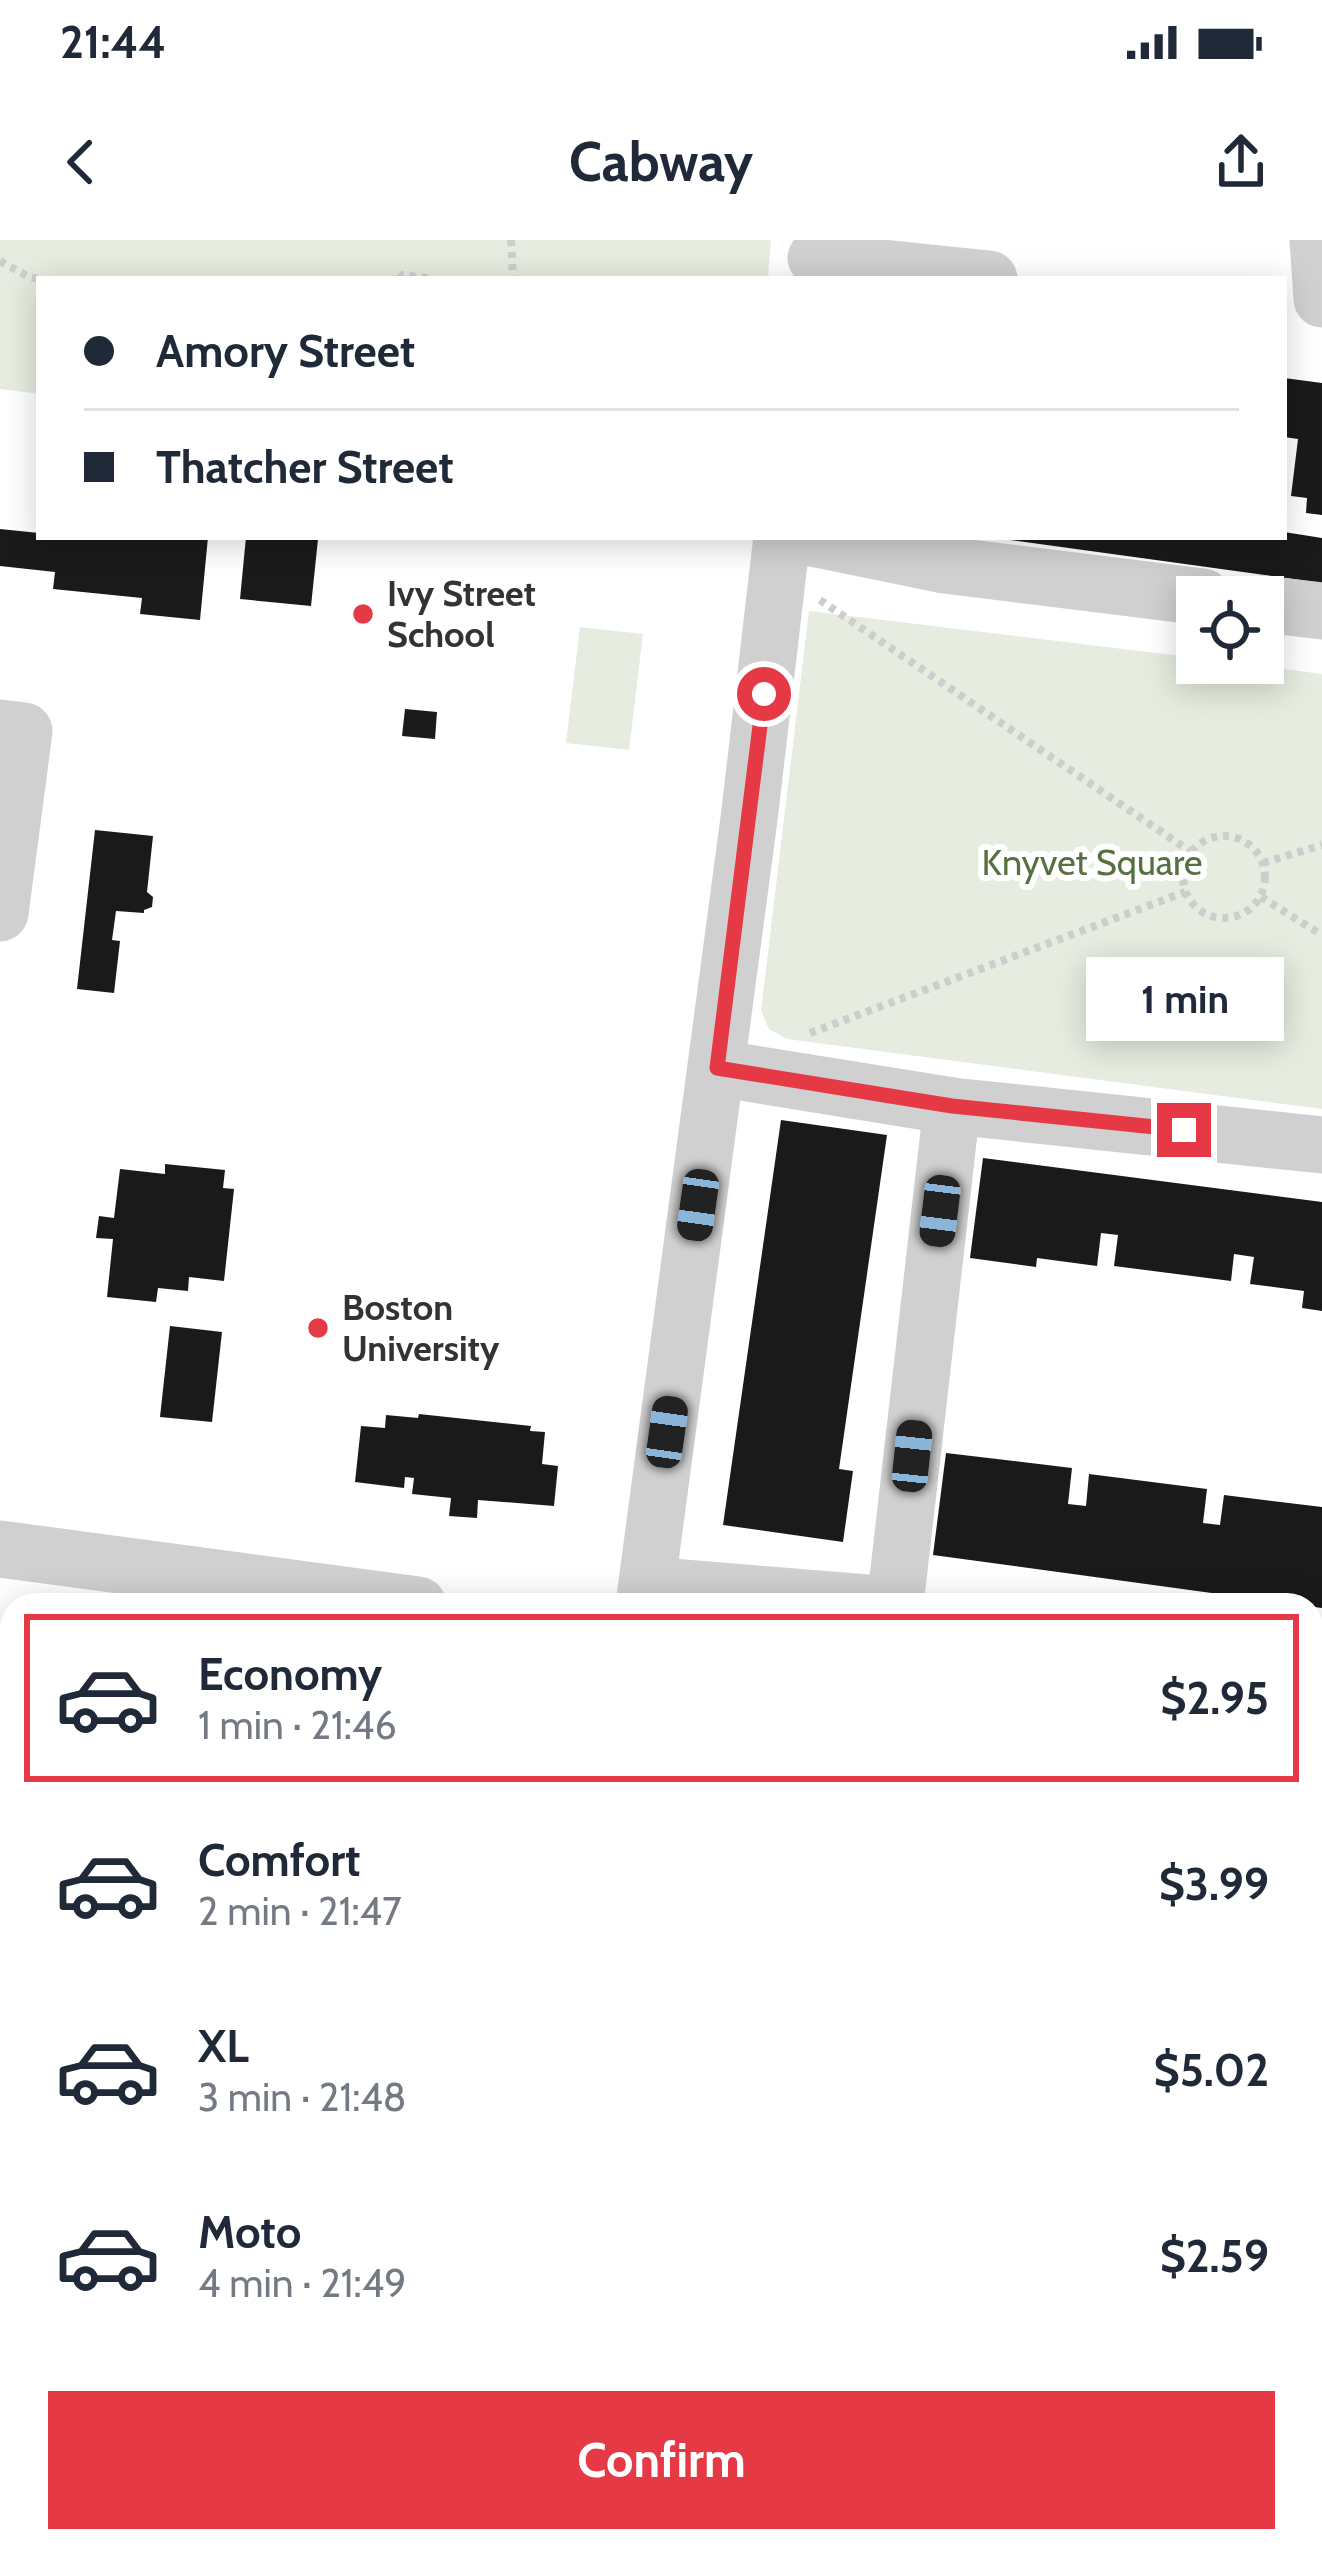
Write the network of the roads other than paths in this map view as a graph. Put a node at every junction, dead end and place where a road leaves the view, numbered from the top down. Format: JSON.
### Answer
{"nodes":[{"id":1,"x":1318,"y":240,"type":"edge"},
{"id":2,"x":815,"y":259,"type":"edge"},
{"id":3,"x":959,"y":276,"type":"edge"},
{"id":4,"x":1322,"y":299,"type":"edge"},
{"id":5,"x":1287,"y":315,"type":"edge"},
{"id":6,"x":1322,"y":320,"type":"edge"},
{"id":7,"x":789,"y":549,"type":"edge"},
{"id":8,"x":1176,"y":594,"type":"edge"},
{"id":9,"x":1284,"y":606,"type":"edge"},
{"id":10,"x":1322,"y":611,"type":"edge"},
{"id":11,"x":12,"y":729,"type":"edge"},
{"id":12,"x":0,"y":913,"type":"edge"},
{"id":13,"x":717,"y":1068,"type":"junction"},
{"id":14,"x":952,"y":1106,"type":"junction"},
{"id":15,"x":1322,"y":1145,"type":"edge"},
{"id":16,"x":0,"y":1549,"type":"edge"},
{"id":17,"x":328,"y":1593,"type":"edge"},
{"id":18,"x":646,"y":1593,"type":"edge"},
{"id":19,"x":894,"y":1593,"type":"edge"}],
"edges":[{"from":1,"to":4,"type":"street"},
{"from":2,"to":3,"type":"street"},
{"from":5,"to":6,"type":"street"},
{"from":7,"to":8,"type":"street"},
{"from":7,"to":13,"type":"street"},
{"from":9,"to":10,"type":"street"},
{"from":11,"to":12,"type":"street"},
{"from":13,"to":14,"type":"street"},
{"from":13,"to":18,"type":"street"},
{"from":14,"to":15,"type":"street"},
{"from":14,"to":19,"type":"street"},
{"from":16,"to":17,"type":"street"}]}
